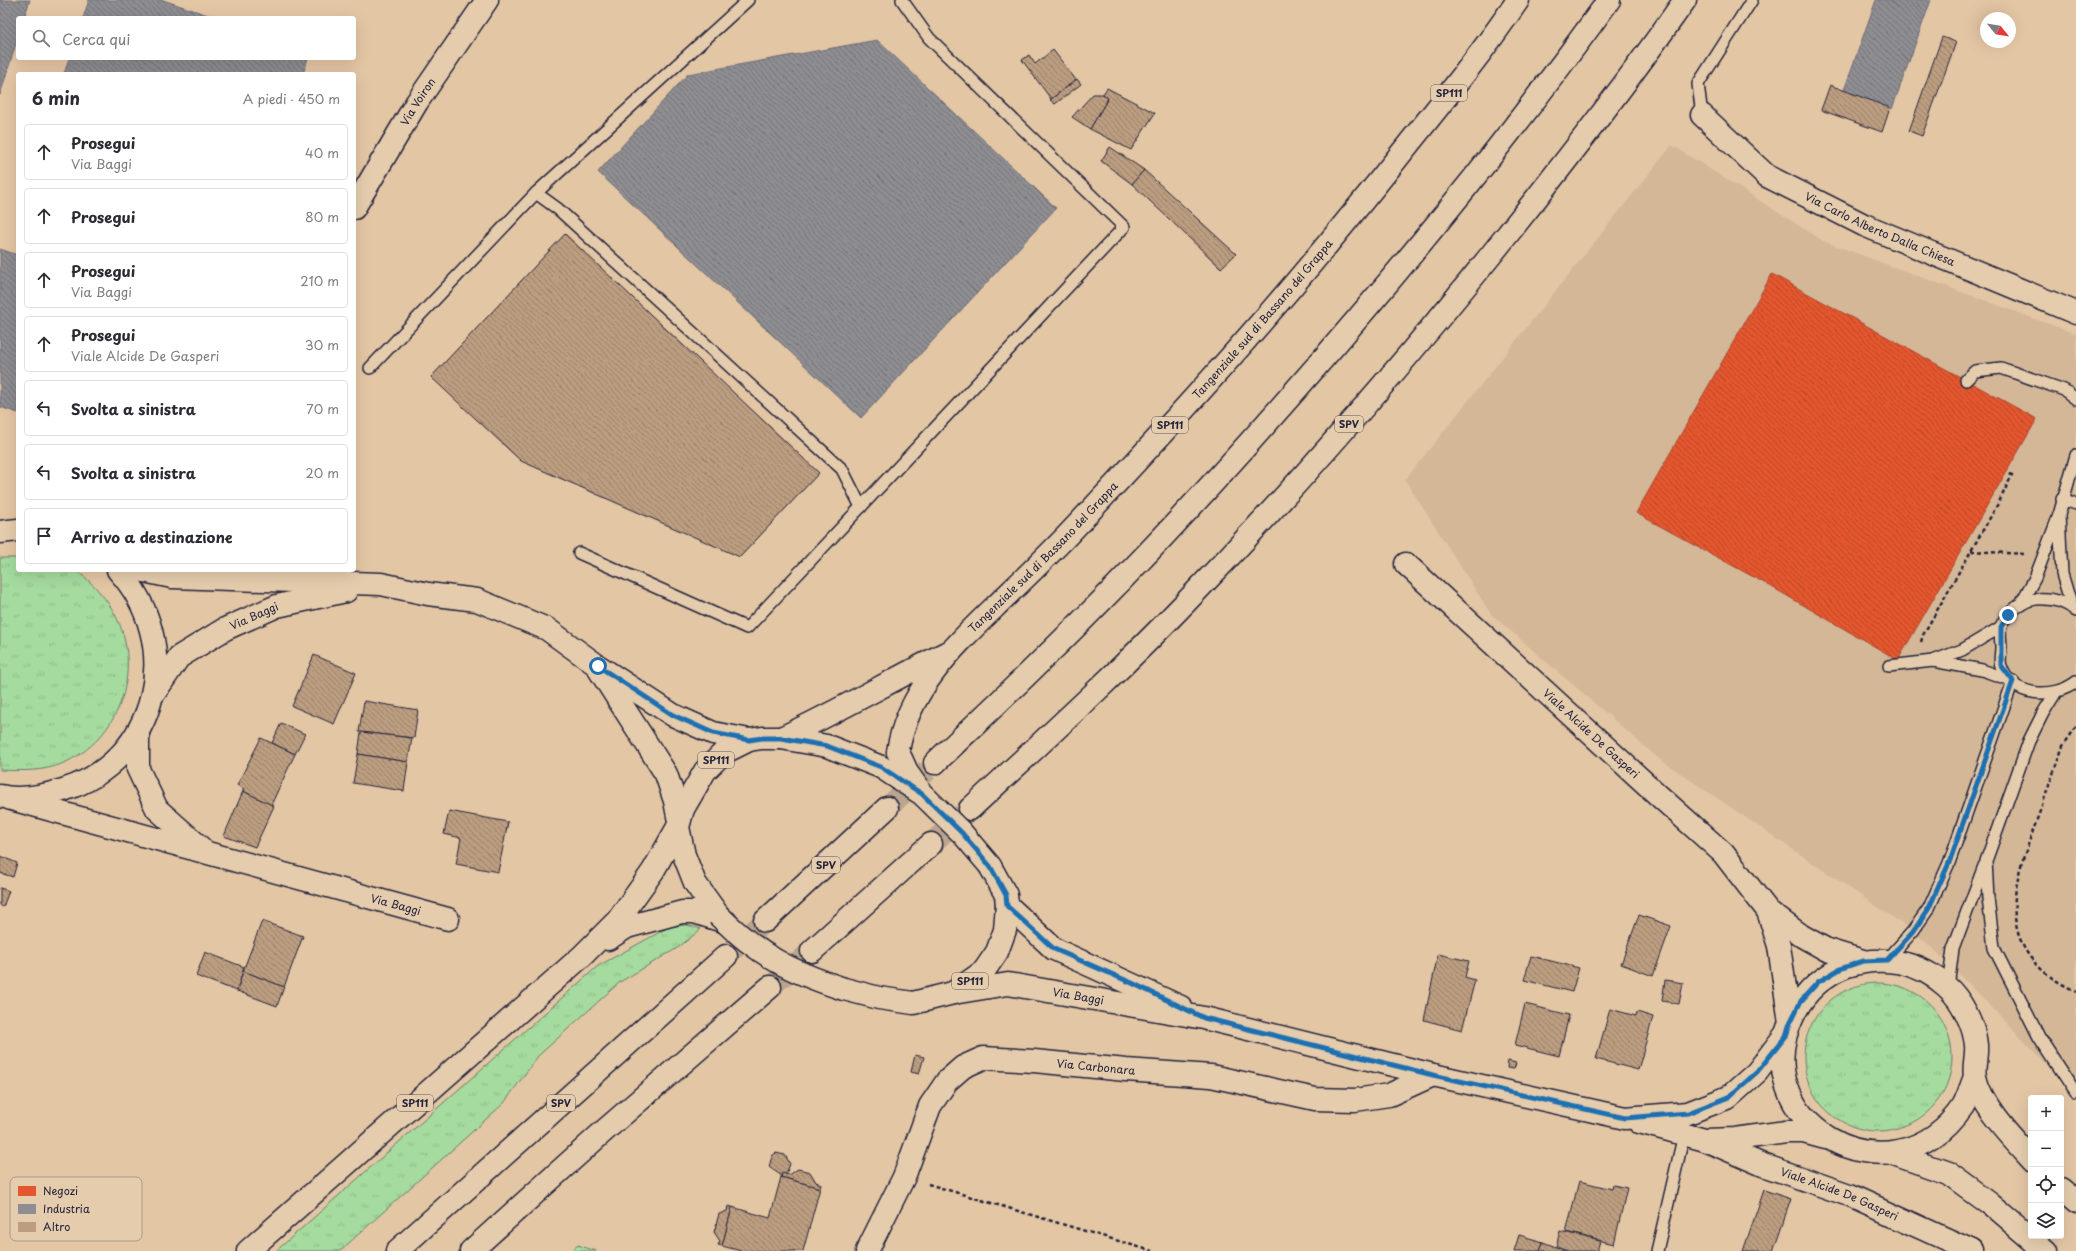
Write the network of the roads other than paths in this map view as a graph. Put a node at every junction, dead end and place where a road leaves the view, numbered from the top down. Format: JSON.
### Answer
{"nodes":[{"id":1,"x":487,"y":0,"type":"edge"},
{"id":2,"x":748,"y":0,"type":"edge"},
{"id":3,"x":902,"y":0,"type":"edge"},
{"id":4,"x":1518,"y":0,"type":"edge"},
{"id":5,"x":1608,"y":0,"type":"edge"},
{"id":6,"x":1685,"y":0,"type":"edge"},
{"id":7,"x":1752,"y":0,"type":"edge"},
{"id":8,"x":1702,"y":115,"type":"joint"},
{"id":9,"x":536,"y":193,"type":"junction"},
{"id":10,"x":356,"y":205,"type":"edge"},
{"id":11,"x":2076,"y":313,"type":"edge"},
{"id":12,"x":370,"y":368,"type":"dead end"},
{"id":13,"x":1966,"y":380,"type":"dead end"},
{"id":14,"x":2076,"y":399,"type":"edge"},
{"id":15,"x":2076,"y":455,"type":"edge"},
{"id":16,"x":2062,"y":499,"type":"junction"},
{"id":17,"x":2076,"y":504,"type":"edge"},
{"id":18,"x":861,"y":507,"type":"junction"},
{"id":19,"x":2058,"y":515,"type":"junction"},
{"id":20,"x":579,"y":553,"type":"dead end"},
{"id":21,"x":1406,"y":564,"type":"dead end"},
{"id":22,"x":120,"y":572,"type":"edge"},
{"id":23,"x":143,"y":572,"type":"edge"},
{"id":24,"x":151,"y":572,"type":"edge"},
{"id":25,"x":204,"y":574,"type":"edge"},
{"id":26,"x":381,"y":584,"type":"junction"},
{"id":27,"x":141,"y":601,"type":"junction"},
{"id":28,"x":2020,"y":605,"type":"junction"},
{"id":29,"x":2074,"y":609,"type":"edge"},
{"id":30,"x":2001,"y":627,"type":"junction"},
{"id":31,"x":949,"y":652,"type":"junction"},
{"id":32,"x":1933,"y":661,"type":"junction"},
{"id":33,"x":598,"y":666,"type":"junction"},
{"id":34,"x":1889,"y":666,"type":"dead end"},
{"id":35,"x":2013,"y":681,"type":"junction"},
{"id":36,"x":2076,"y":682,"type":"edge"},
{"id":37,"x":2056,"y":692,"type":"junction"},
{"id":38,"x":153,"y":695,"type":"junction"},
{"id":39,"x":138,"y":732,"type":"junction"},
{"id":40,"x":781,"y":738,"type":"junction"},
{"id":41,"x":749,"y":740,"type":"junction"},
{"id":42,"x":935,"y":763,"type":"tunnel mouth"},
{"id":43,"x":922,"y":794,"type":"junction"},
{"id":44,"x":1,"y":797,"type":"edge"},
{"id":45,"x":886,"y":808,"type":"tunnel mouth"},
{"id":46,"x":970,"y":809,"type":"tunnel mouth"},
{"id":47,"x":678,"y":824,"type":"junction"},
{"id":48,"x":931,"y":844,"type":"tunnel mouth"},
{"id":49,"x":205,"y":852,"type":"junction"},
{"id":50,"x":1986,"y":861,"type":"junction"},
{"id":51,"x":1007,"y":906,"type":"junction"},
{"id":52,"x":1768,"y":911,"type":"junction"},
{"id":53,"x":720,"y":918,"type":"junction"},
{"id":54,"x":448,"y":919,"type":"dead end"},
{"id":55,"x":765,"y":921,"type":"tunnel mouth"},
{"id":56,"x":812,"y":951,"type":"tunnel mouth"},
{"id":57,"x":582,"y":956,"type":"junction"},
{"id":58,"x":726,"y":956,"type":"tunnel mouth"},
{"id":59,"x":1887,"y":960,"type":"junction"},
{"id":60,"x":1863,"y":961,"type":"junction"},
{"id":61,"x":770,"y":987,"type":"tunnel mouth"},
{"id":62,"x":1948,"y":987,"type":"junction"},
{"id":63,"x":953,"y":993,"type":"junction"},
{"id":64,"x":1204,"y":1018,"type":"junction"},
{"id":65,"x":1788,"y":1029,"type":"junction"},
{"id":66,"x":1433,"y":1075,"type":"junction"},
{"id":67,"x":1975,"y":1077,"type":"junction"},
{"id":68,"x":2076,"y":1093,"type":"edge"},
{"id":69,"x":1625,"y":1118,"type":"junction"},
{"id":70,"x":1684,"y":1134,"type":"junction"},
{"id":71,"x":1828,"y":1139,"type":"junction"},
{"id":72,"x":1705,"y":1140,"type":"junction"},
{"id":73,"x":1890,"y":1153,"type":"junction"},
{"id":74,"x":2028,"y":1154,"type":"edge"},
{"id":75,"x":2064,"y":1191,"type":"edge"},
{"id":76,"x":2076,"y":1202,"type":"edge"},
{"id":77,"x":248,"y":1251,"type":"edge"},
{"id":78,"x":397,"y":1251,"type":"edge"},
{"id":79,"x":471,"y":1251,"type":"edge"},
{"id":80,"x":867,"y":1251,"type":"edge"},
{"id":81,"x":1658,"y":1251,"type":"edge"},
{"id":82,"x":1972,"y":1251,"type":"edge"},
{"id":83,"x":2045,"y":1251,"type":"edge"}],
"edges":[{"from":1,"to":10,"type":"main road","name":"Via Voiron"},
{"from":2,"to":9,"type":"lane"},
{"from":3,"to":18,"type":"lane"},
{"from":4,"to":31,"type":"main road","name":"Tangenziale sud di Bassano del Grappa","number":"SP111"},
{"from":5,"to":42,"type":"main road"},
{"from":6,"to":46,"type":"main road","number":"SPV"},
{"from":7,"to":8,"type":"lane"},
{"from":8,"to":11,"type":"main road","name":"Via Carlo Alberto Dalla Chiesa"},
{"from":9,"to":12,"type":"lane"},
{"from":9,"to":18,"type":"lane"},
{"from":13,"to":14,"type":"lane"},
{"from":15,"to":16,"type":"lane"},
{"from":16,"to":17,"type":"lane"},
{"from":16,"to":19,"type":"lane"},
{"from":18,"to":20,"type":"lane"},
{"from":19,"to":28,"type":"lane"},
{"from":19,"to":29,"type":"lane"},
{"from":21,"to":52,"type":"main road","name":"Viale Alcide De Gasperi"},
{"from":22,"to":27,"type":"main road","name":"Via Baggi"},
{"from":23,"to":27,"type":"main road"},
{"from":24,"to":25,"type":"main road","name":"Via Baggi"},
{"from":25,"to":26,"type":"main road","name":"Via Baggi"},
{"from":26,"to":33,"type":"main road","name":"Via Baggi"},
{"from":26,"to":38,"type":"main road","name":"Via Baggi"},
{"from":27,"to":38,"type":"main road","name":"Via Baggi"},
{"from":28,"to":29,"type":"lane"},
{"from":28,"to":30,"type":"lane"},
{"from":30,"to":32,"type":"lane"},
{"from":30,"to":35,"type":"lane"},
{"from":31,"to":40,"type":"main road","name":"Tangenziale sud di Bassano del Grappa","number":"SP111"},
{"from":31,"to":43,"type":"main road","name":"Tangenziale sud di Bassano del Grappa","number":"SP111","bridge":true},
{"from":32,"to":34,"type":"lane"},
{"from":32,"to":35,"type":"lane"},
{"from":33,"to":41,"type":"main road","name":"Via Baggi"},
{"from":33,"to":47,"type":"main road","name":"Via Baggi"},
{"from":35,"to":37,"type":"lane"},
{"from":35,"to":59,"type":"lane"},
{"from":36,"to":37,"type":"lane"},
{"from":37,"to":50,"type":"lane"},
{"from":38,"to":39,"type":"main road","name":"Via Baggi"},
{"from":39,"to":44,"type":"main road","name":"Via Baggi"},
{"from":39,"to":49,"type":"main road","name":"Via Baggi"},
{"from":40,"to":41,"type":"main road","name":"Tangenziale sud di Bassano del Grappa","number":"SP111"},
{"from":40,"to":43,"type":"main road","name":"Tangenziale sud di Bassano del Grappa","number":"SP111","bridge":true},
{"from":41,"to":47,"type":"main road","name":"Tangenziale sud di Bassano del Grappa","number":"SP111"},
{"from":43,"to":51,"type":"main road","name":"Tangenziale sud di Bassano del Grappa","number":"SP111","bridge":true},
{"from":44,"to":49,"type":"main road","name":"Via Baggi"},
{"from":45,"to":55,"type":"main road","number":"SPV"},
{"from":47,"to":53,"type":"main road","name":"Tangenziale sud di Bassano del Grappa","number":"SP111"},
{"from":47,"to":57,"type":"main road","name":"Tangenziale sud di Bassano del Grappa","number":"SP111"},
{"from":48,"to":56,"type":"main road"},
{"from":49,"to":54,"type":"main road","name":"Via Baggi"},
{"from":50,"to":62,"type":"lane"},
{"from":50,"to":68,"type":"lane"},
{"from":51,"to":63,"type":"main road","name":"Tangenziale sud di Bassano del Grappa","number":"SP111"},
{"from":51,"to":64,"type":"main road","name":"Via Baggi"},
{"from":52,"to":60,"type":"main road","name":"Viale Alcide De Gasperi"},
{"from":52,"to":65,"type":"main road","name":"Viale Alcide De Gasperi"},
{"from":53,"to":57,"type":"main road","name":"Tangenziale sud di Bassano del Grappa","number":"SP111"},
{"from":53,"to":63,"type":"main road","name":"Tangenziale sud di Bassano del Grappa","number":"SP111","bridge":true},
{"from":57,"to":77,"type":"main road","name":"Tangenziale sud di Bassano del Grappa","number":"SP111"},
{"from":58,"to":78,"type":"main road","number":"SPV"},
{"from":59,"to":60,"type":"main road","name":"Viale Alcide De Gasperi"},
{"from":59,"to":62,"type":"main road","name":"Viale Alcide De Gasperi"},
{"from":60,"to":65,"type":"main road","name":"Viale Alcide De Gasperi"},
{"from":61,"to":79,"type":"main road"},
{"from":62,"to":67,"type":"main road","name":"Viale Alcide De Gasperi"},
{"from":63,"to":64,"type":"main road","name":"Via Baggi"},
{"from":64,"to":66,"type":"main road","name":"Via Baggi"},
{"from":65,"to":69,"type":"main road","name":"Via Baggi"},
{"from":65,"to":71,"type":"main road","name":"Viale Alcide De Gasperi"},
{"from":66,"to":69,"type":"main road","name":"Via Baggi"},
{"from":66,"to":80,"type":"main road","name":"Via Carbonara"},
{"from":67,"to":73,"type":"main road","name":"Viale Alcide De Gasperi"},
{"from":67,"to":74,"type":"main road","name":"Viale Alcide De Gasperi"},
{"from":69,"to":70,"type":"main road","name":"Viale Alcide De Gasperi"},
{"from":70,"to":72,"type":"main road","name":"Viale Alcide De Gasperi"},
{"from":70,"to":81,"type":"lane"},
{"from":71,"to":72,"type":"main road","name":"Viale Alcide De Gasperi"},
{"from":71,"to":73,"type":"main road","name":"Viale Alcide De Gasperi"},
{"from":72,"to":82,"type":"main road","name":"Viale Alcide De Gasperi"},
{"from":73,"to":83,"type":"main road","name":"Viale Alcide De Gasperi"},
{"from":75,"to":76,"type":"main road"}]}
